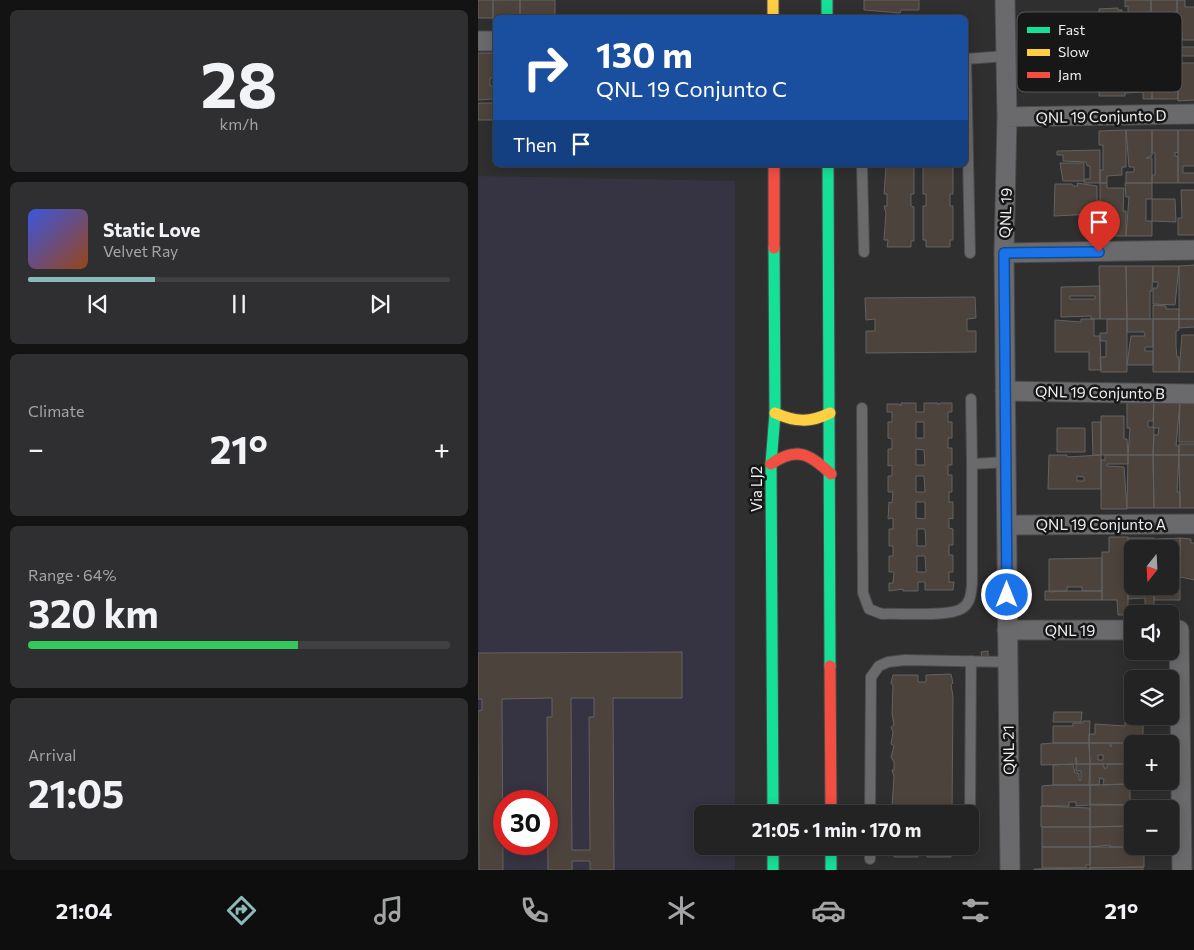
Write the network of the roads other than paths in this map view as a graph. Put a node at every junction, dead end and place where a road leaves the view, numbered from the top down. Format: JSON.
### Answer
{"nodes":[{"id":1,"x":773,"y":0,"type":"edge"},
{"id":2,"x":827,"y":0,"type":"edge"},
{"id":3,"x":1005,"y":0,"type":"edge"},
{"id":4,"x":773,"y":15,"type":"edge"},
{"id":5,"x":827,"y":15,"type":"edge"},
{"id":6,"x":478,"y":41,"type":"edge"},
{"id":7,"x":493,"y":41,"type":"edge"},
{"id":8,"x":1006,"y":56,"type":"junction"},
{"id":9,"x":968,"y":60,"type":"edge"},
{"id":10,"x":1194,"y":114,"type":"edge"},
{"id":11,"x":1007,"y":117,"type":"junction"},
{"id":12,"x":968,"y":156,"type":"edge"},
{"id":13,"x":774,"y":167,"type":"edge"},
{"id":14,"x":828,"y":167,"type":"edge"},
{"id":15,"x":862,"y":167,"type":"edge"},
{"id":16,"x":1194,"y":250,"type":"edge"},
{"id":17,"x":864,"y":252,"type":"dead end"},
{"id":18,"x":970,"y":253,"type":"dead end"},
{"id":19,"x":1004,"y":253,"type":"junction"},
{"id":20,"x":1005,"y":391,"type":"junction"},
{"id":21,"x":1194,"y":394,"type":"edge"},
{"id":22,"x":971,"y":399,"type":"dead end"},
{"id":23,"x":862,"y":408,"type":"dead end"},
{"id":24,"x":775,"y":412,"type":"junction"},
{"id":25,"x":830,"y":413,"type":"junction"},
{"id":26,"x":1006,"y":462,"type":"junction"},
{"id":27,"x":771,"y":464,"type":"junction"},
{"id":28,"x":972,"y":464,"type":"junction"},
{"id":29,"x":831,"y":474,"type":"junction"},
{"id":30,"x":1194,"y":524,"type":"edge"},
{"id":31,"x":1007,"y":525,"type":"junction"},
{"id":32,"x":1007,"y":630,"type":"junction"},
{"id":33,"x":1124,"y":630,"type":"edge"},
{"id":34,"x":1181,"y":630,"type":"edge"},
{"id":35,"x":971,"y":661,"type":"junction"},
{"id":36,"x":1007,"y":662,"type":"junction"},
{"id":37,"x":1188,"y":733,"type":"edge"},
{"id":38,"x":773,"y":805,"type":"edge"},
{"id":39,"x":831,"y":805,"type":"edge"},
{"id":40,"x":870,"y":805,"type":"edge"},
{"id":41,"x":970,"y":805,"type":"edge"},
{"id":42,"x":773,"y":855,"type":"edge"},
{"id":43,"x":831,"y":855,"type":"edge"},
{"id":44,"x":870,"y":855,"type":"edge"},
{"id":45,"x":870,"y":859,"type":"dead end"},
{"id":46,"x":773,"y":870,"type":"edge"},
{"id":47,"x":831,"y":870,"type":"edge"},
{"id":48,"x":1010,"y":870,"type":"edge"},
{"id":49,"x":1182,"y":870,"type":"edge"}],
"edges":[{"from":1,"to":4,"type":"main road"},
{"from":2,"to":5,"type":"main road"},
{"from":3,"to":8,"type":"street","name":"QNL 19"},
{"from":6,"to":7,"type":"street"},
{"from":8,"to":9,"type":"lane"},
{"from":8,"to":11,"type":"street","name":"QNL 19"},
{"from":10,"to":11,"type":"street","name":"QNL 19 Conjunto D"},
{"from":11,"to":19,"type":"street","name":"QNL 19"},
{"from":12,"to":18,"type":"lane"},
{"from":13,"to":24,"type":"main road","name":"Via LJ2"},
{"from":14,"to":25,"type":"main road"},
{"from":15,"to":17,"type":"lane"},
{"from":16,"to":19,"type":"street"},
{"from":19,"to":20,"type":"street","name":"QNL 19"},
{"from":20,"to":21,"type":"street","name":"QNL 19 Conjunto B"},
{"from":20,"to":26,"type":"street","name":"QNL 19"},
{"from":22,"to":28,"type":"lane"},
{"from":23,"to":28,"type":"lane"},
{"from":24,"to":25,"type":"main road"},
{"from":24,"to":27,"type":"main road","name":"Via LJ2"},
{"from":25,"to":29,"type":"main road"},
{"from":26,"to":28,"type":"lane"},
{"from":26,"to":31,"type":"street","name":"QNL 19"},
{"from":27,"to":29,"type":"main road"},
{"from":27,"to":38,"type":"main road","name":"Via LJ2"},
{"from":29,"to":39,"type":"main road"},
{"from":30,"to":31,"type":"street","name":"QNL 19 Conjunto A"},
{"from":31,"to":32,"type":"street","name":"QNL 19"},
{"from":32,"to":33,"type":"street","name":"QNL 19"},
{"from":32,"to":36,"type":"street","name":"QNL 21"},
{"from":34,"to":37,"type":"street"},
{"from":35,"to":36,"type":"lane"},
{"from":35,"to":40,"type":"lane"},
{"from":35,"to":41,"type":"lane"},
{"from":36,"to":48,"type":"street","name":"QNL 21"},
{"from":37,"to":49,"type":"street"},
{"from":42,"to":46,"type":"main road"},
{"from":43,"to":47,"type":"main road"},
{"from":44,"to":45,"type":"lane"}]}
